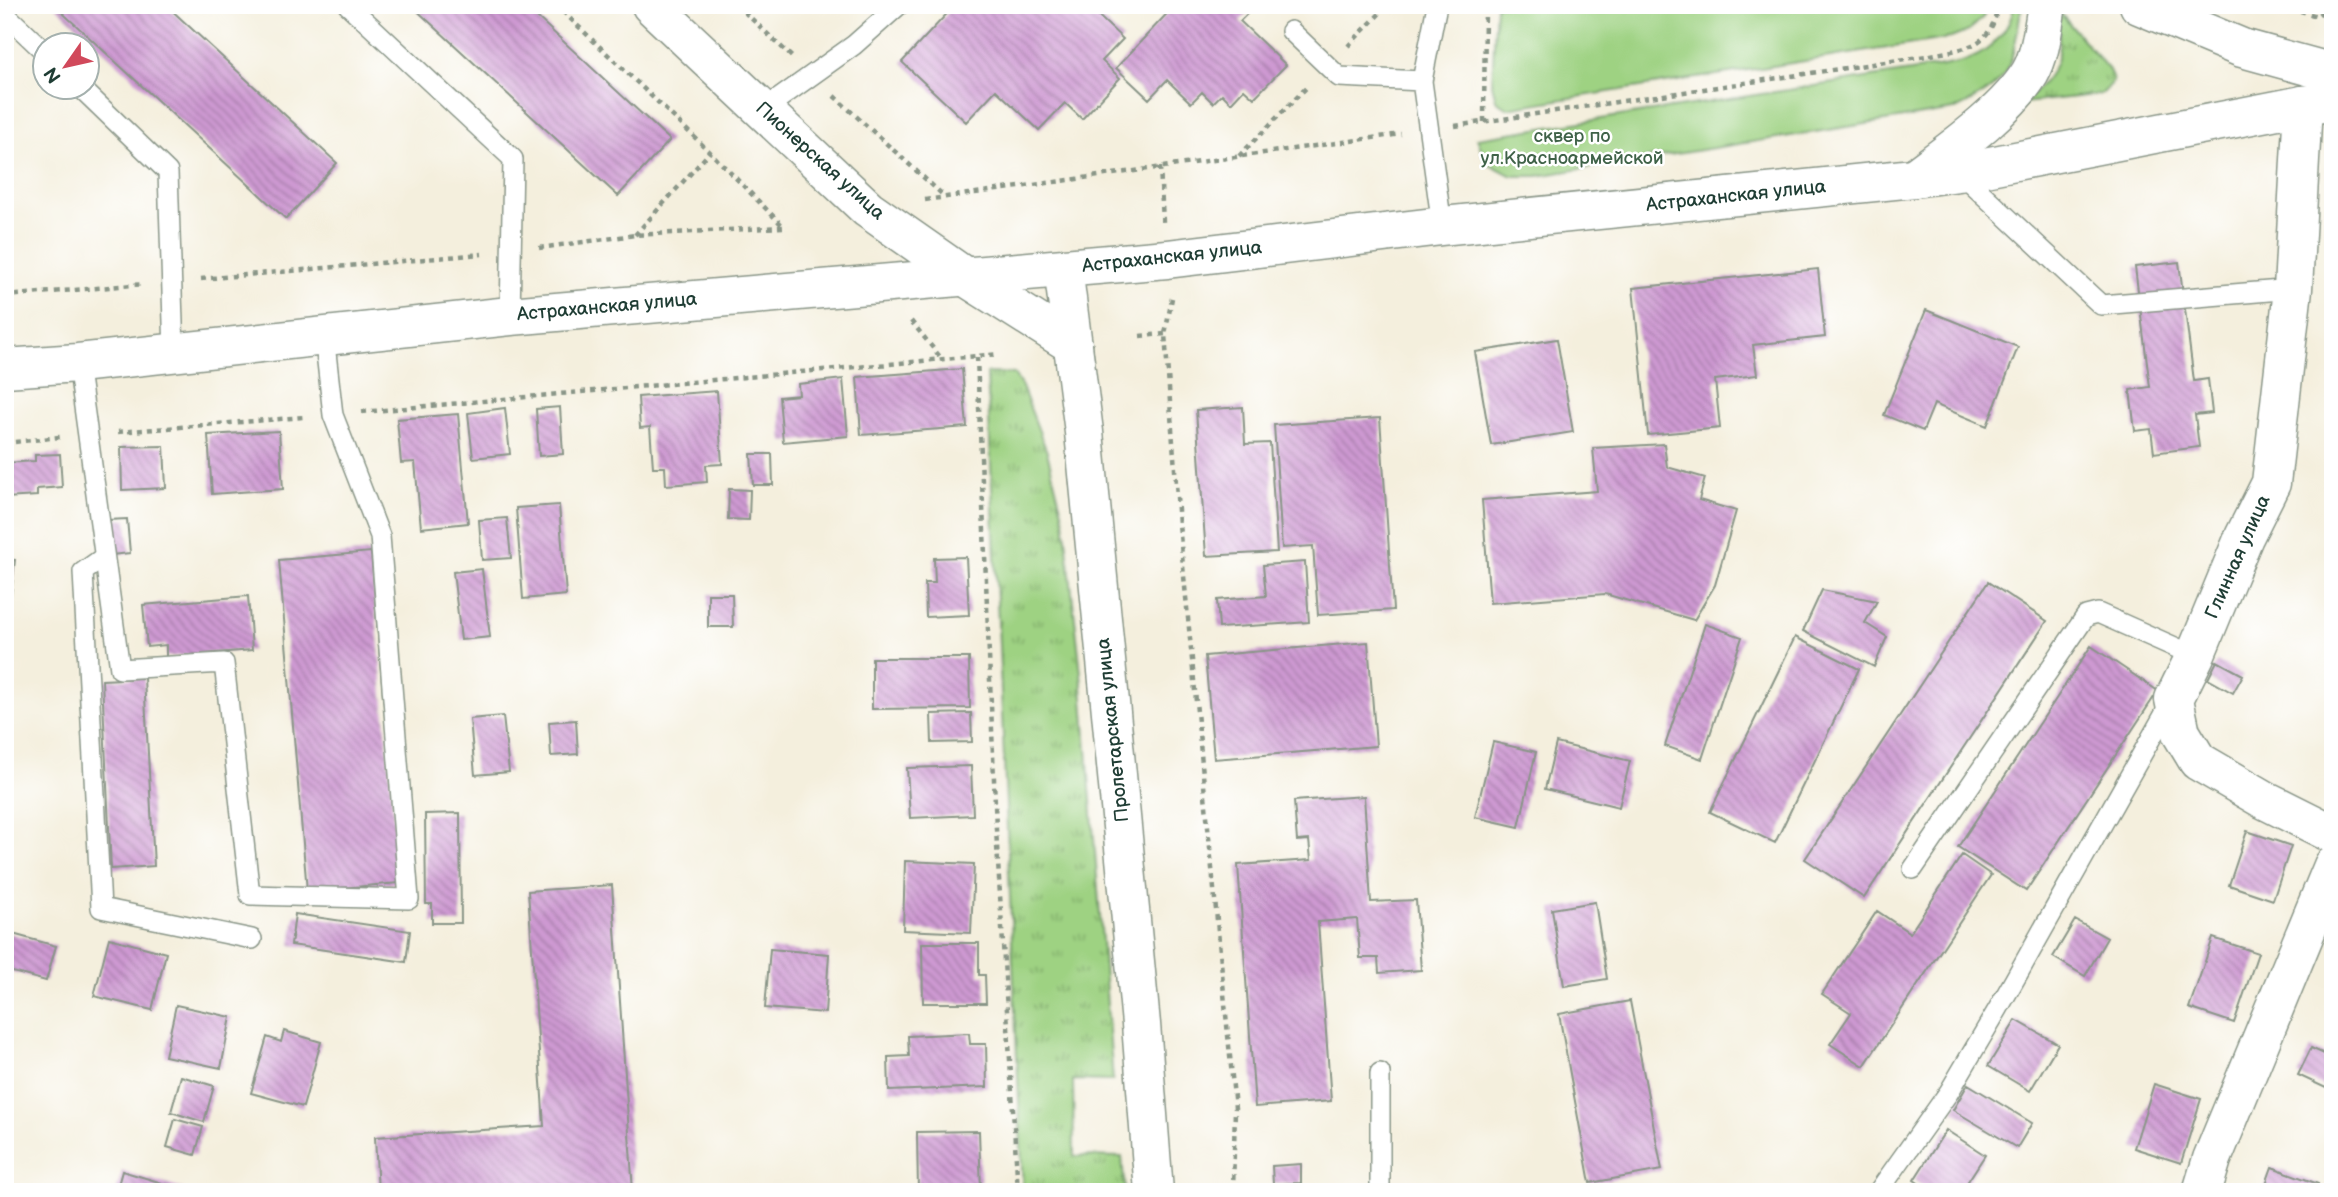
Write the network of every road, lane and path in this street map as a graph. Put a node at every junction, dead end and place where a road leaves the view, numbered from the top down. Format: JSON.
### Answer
{"nodes":[{"id":1,"x":348,"y":5,"type":"edge"},
{"id":2,"x":555,"y":5,"type":"edge"},
{"id":3,"x":651,"y":5,"type":"edge"},
{"id":4,"x":737,"y":5,"type":"edge"},
{"id":5,"x":899,"y":5,"type":"edge"},
{"id":6,"x":1437,"y":5,"type":"edge"},
{"id":7,"x":1485,"y":5,"type":"edge"},
{"id":8,"x":1997,"y":5,"type":"edge"},
{"id":9,"x":2047,"y":5,"type":"edge"},
{"id":10,"x":2139,"y":5,"type":"edge"},
{"id":11,"x":2281,"y":5,"type":"edge"},
{"id":12,"x":2330,"y":5,"type":"edge"},
{"id":13,"x":5,"y":14,"type":"edge"},
{"id":14,"x":1291,"y":31,"type":"dead end"},
{"id":15,"x":32,"y":40,"type":"edge"},
{"id":16,"x":2333,"y":73,"type":"edge"},
{"id":17,"x":812,"y":75,"type":"junction"},
{"id":18,"x":1422,"y":80,"type":"junction"},
{"id":19,"x":94,"y":102,"type":"edge"},
{"id":20,"x":2318,"y":103,"type":"edge"},
{"id":21,"x":763,"y":110,"type":"junction"},
{"id":22,"x":1484,"y":122,"type":"junction"},
{"id":23,"x":1428,"y":130,"type":"junction"},
{"id":24,"x":710,"y":152,"type":"junction"},
{"id":25,"x":1160,"y":167,"type":"junction"},
{"id":26,"x":1959,"y":172,"type":"junction"},
{"id":27,"x":1914,"y":177,"type":"junction"},
{"id":28,"x":944,"y":197,"type":"junction"},
{"id":29,"x":917,"y":201,"type":"dead end"},
{"id":30,"x":1163,"y":223,"type":"dead end"},
{"id":31,"x":1442,"y":226,"type":"junction"},
{"id":32,"x":635,"y":235,"type":"junction"},
{"id":33,"x":511,"y":252,"type":"junction"},
{"id":34,"x":1063,"y":268,"type":"junction"},
{"id":35,"x":964,"y":276,"type":"junction"},
{"id":36,"x":171,"y":281,"type":"junction"},
{"id":37,"x":2293,"y":289,"type":"junction"},
{"id":38,"x":5,"y":296,"type":"edge"},
{"id":39,"x":1172,"y":297,"type":"dead end"},
{"id":40,"x":510,"y":316,"type":"junction"},
{"id":41,"x":907,"y":316,"type":"dead end"},
{"id":42,"x":1165,"y":334,"type":"junction"},
{"id":43,"x":324,"y":335,"type":"junction"},
{"id":44,"x":1140,"y":336,"type":"dead end"},
{"id":45,"x":1073,"y":345,"type":"junction"},
{"id":46,"x":174,"y":352,"type":"junction"},
{"id":47,"x":999,"y":354,"type":"dead end"},
{"id":48,"x":976,"y":357,"type":"junction"},
{"id":49,"x":942,"y":358,"type":"junction"},
{"id":50,"x":78,"y":363,"type":"junction"},
{"id":51,"x":5,"y":368,"type":"edge"},
{"id":52,"x":333,"y":415,"type":"junction"},
{"id":53,"x":88,"y":434,"type":"junction"},
{"id":54,"x":5,"y":443,"type":"edge"},
{"id":55,"x":104,"y":556,"type":"junction"},
{"id":56,"x":2195,"y":656,"type":"junction"},
{"id":57,"x":2174,"y":699,"type":"junction"},
{"id":58,"x":2333,"y":834,"type":"edge"},
{"id":59,"x":2333,"y":866,"type":"edge"},
{"id":60,"x":1913,"y":869,"type":"dead end"},
{"id":61,"x":252,"y":939,"type":"dead end"},
{"id":62,"x":1380,"y":1073,"type":"dead end"},
{"id":63,"x":1018,"y":1192,"type":"edge"},
{"id":64,"x":1154,"y":1192,"type":"edge"},
{"id":65,"x":1233,"y":1192,"type":"edge"},
{"id":66,"x":1380,"y":1192,"type":"edge"},
{"id":67,"x":1878,"y":1192,"type":"edge"},
{"id":68,"x":2202,"y":1192,"type":"edge"}],
"edges":[{"from":1,"to":33,"type":"lane"},
{"from":2,"to":24,"type":"path"},
{"from":3,"to":21,"type":"main road","name":"Пионерская улица"},
{"from":4,"to":17,"type":"path"},
{"from":5,"to":17,"type":"lane"},
{"from":6,"to":18,"type":"lane"},
{"from":7,"to":22,"type":"path"},
{"from":8,"to":22,"type":"path"},
{"from":9,"to":27,"type":"main road"},
{"from":10,"to":16,"type":"main road"},
{"from":11,"to":12,"type":"path"},
{"from":13,"to":15,"type":"lane"},
{"from":14,"to":18,"type":"lane"},
{"from":17,"to":21,"type":"lane"},
{"from":17,"to":28,"type":"path"},
{"from":18,"to":23,"type":"lane"},
{"from":19,"to":36,"type":"lane"},
{"from":20,"to":26,"type":"main road","name":"Астраханская улица"},
{"from":20,"to":37,"type":"main road","name":"Глинная улица"},
{"from":21,"to":35,"type":"main road","name":"Пионерская улица"},
{"from":22,"to":23,"type":"path"},
{"from":23,"to":25,"type":"path"},
{"from":23,"to":31,"type":"lane"},
{"from":24,"to":32,"type":"path"},
{"from":24,"to":32,"type":"path"},
{"from":25,"to":28,"type":"path"},
{"from":25,"to":30,"type":"path"},
{"from":26,"to":27,"type":"main road","name":"Астраханская улица"},
{"from":26,"to":37,"type":"lane"},
{"from":27,"to":31,"type":"main road","name":"Астраханская улица"},
{"from":28,"to":29,"type":"path"},
{"from":31,"to":34,"type":"main road","name":"Астраханская улица"},
{"from":32,"to":33,"type":"path"},
{"from":33,"to":36,"type":"path"},
{"from":33,"to":40,"type":"lane"},
{"from":34,"to":35,"type":"main road","name":"Астраханская улица"},
{"from":34,"to":45,"type":"main road","name":"Пролетарская улица"},
{"from":35,"to":40,"type":"main road","name":"Астраханская улица"},
{"from":35,"to":45,"type":"main road","name":"Пионерская улица"},
{"from":36,"to":38,"type":"path"},
{"from":36,"to":46,"type":"lane"},
{"from":37,"to":56,"type":"main road","name":"Глинная улица"},
{"from":39,"to":42,"type":"path"},
{"from":40,"to":43,"type":"main road","name":"Астраханская улица"},
{"from":41,"to":49,"type":"path"},
{"from":42,"to":44,"type":"path"},
{"from":42,"to":65,"type":"path"},
{"from":43,"to":46,"type":"main road","name":"Астраханская улица"},
{"from":43,"to":52,"type":"lane"},
{"from":45,"to":64,"type":"main road","name":"Пролетарская улица"},
{"from":46,"to":50,"type":"main road","name":"Астраханская улица"},
{"from":47,"to":48,"type":"path"},
{"from":48,"to":49,"type":"path"},
{"from":48,"to":63,"type":"path"},
{"from":49,"to":52,"type":"path"},
{"from":50,"to":51,"type":"main road","name":"Астраханская улица"},
{"from":50,"to":53,"type":"lane"},
{"from":52,"to":53,"type":"path"},
{"from":52,"to":55,"type":"lane"},
{"from":53,"to":54,"type":"path"},
{"from":53,"to":55,"type":"lane"},
{"from":55,"to":61,"type":"lane"},
{"from":56,"to":57,"type":"main road","name":"Глинная улица"},
{"from":56,"to":60,"type":"lane"},
{"from":57,"to":58,"type":"main road"},
{"from":57,"to":67,"type":"lane"},
{"from":59,"to":68,"type":"main road"},
{"from":62,"to":66,"type":"lane"}]}
